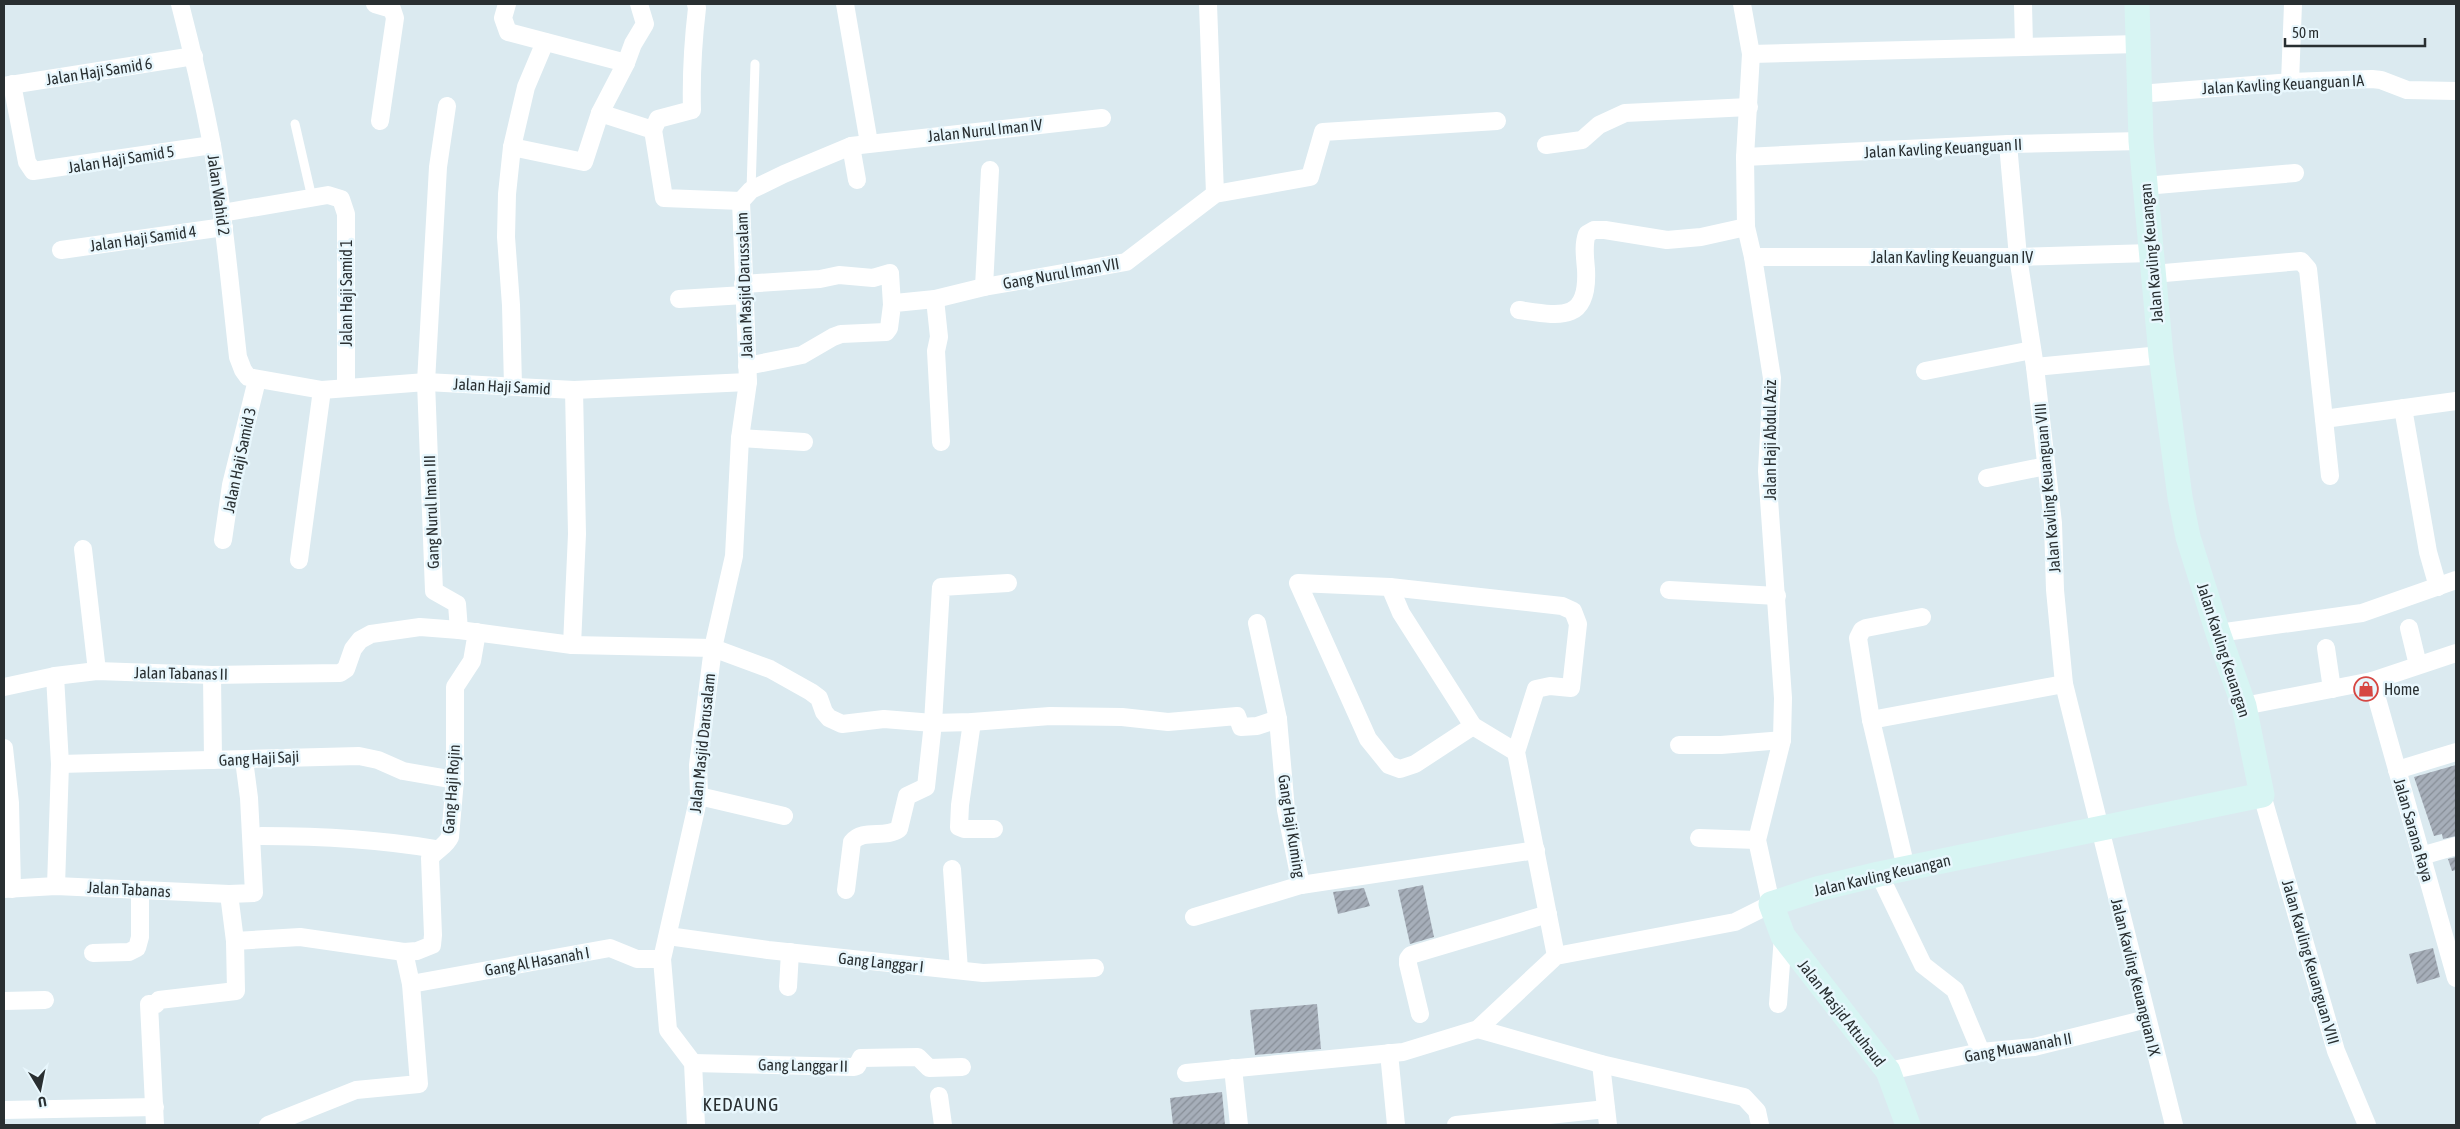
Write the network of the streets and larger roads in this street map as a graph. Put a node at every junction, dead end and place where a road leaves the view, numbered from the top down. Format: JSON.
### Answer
{"nodes":[{"id":1,"x":180,"y":4,"type":"edge"},
{"id":2,"x":375,"y":4,"type":"edge"},
{"id":3,"x":507,"y":4,"type":"edge"},
{"id":4,"x":639,"y":4,"type":"edge"},
{"id":5,"x":696,"y":4,"type":"edge"},
{"id":6,"x":845,"y":4,"type":"edge"},
{"id":7,"x":1208,"y":4,"type":"edge"},
{"id":8,"x":1742,"y":4,"type":"edge"},
{"id":9,"x":2023,"y":4,"type":"edge"},
{"id":10,"x":2137,"y":4,"type":"edge"},
{"id":11,"x":2292,"y":4,"type":"edge"},
{"id":12,"x":545,"y":42,"type":"junction"},
{"id":13,"x":2138,"y":44,"type":"junction"},
{"id":14,"x":2024,"y":46,"type":"junction"},
{"id":15,"x":1751,"y":54,"type":"junction"},
{"id":16,"x":194,"y":56,"type":"junction"},
{"id":17,"x":626,"y":62,"type":"junction"},
{"id":18,"x":2290,"y":82,"type":"junction"},
{"id":19,"x":8,"y":85,"type":"edge"},
{"id":20,"x":2456,"y":91,"type":"edge"},
{"id":21,"x":2138,"y":94,"type":"junction"},
{"id":22,"x":447,"y":106,"type":"dead end"},
{"id":23,"x":1749,"y":107,"type":"junction"},
{"id":24,"x":600,"y":113,"type":"junction"},
{"id":25,"x":1102,"y":118,"type":"dead end"},
{"id":26,"x":380,"y":121,"type":"dead end"},
{"id":27,"x":1497,"y":121,"type":"dead end"},
{"id":28,"x":653,"y":130,"type":"junction"},
{"id":29,"x":2141,"y":141,"type":"junction"},
{"id":30,"x":869,"y":143,"type":"junction"},
{"id":31,"x":2008,"y":144,"type":"junction"},
{"id":32,"x":212,"y":145,"type":"junction"},
{"id":33,"x":1546,"y":145,"type":"dead end"},
{"id":34,"x":851,"y":146,"type":"junction"},
{"id":35,"x":512,"y":147,"type":"junction"},
{"id":36,"x":1745,"y":157,"type":"junction"},
{"id":37,"x":990,"y":170,"type":"dead end"},
{"id":38,"x":2295,"y":173,"type":"dead end"},
{"id":39,"x":857,"y":180,"type":"dead end"},
{"id":40,"x":2145,"y":186,"type":"junction"},
{"id":41,"x":1216,"y":194,"type":"junction"},
{"id":42,"x":746,"y":196,"type":"junction"},
{"id":43,"x":341,"y":199,"type":"joint"},
{"id":44,"x":223,"y":220,"type":"junction"},
{"id":45,"x":1746,"y":227,"type":"junction"},
{"id":46,"x":61,"y":250,"type":"dead end"},
{"id":47,"x":2018,"y":257,"type":"junction"},
{"id":48,"x":1753,"y":258,"type":"junction"},
{"id":49,"x":2152,"y":264,"type":"junction"},
{"id":50,"x":984,"y":287,"type":"junction"},
{"id":51,"x":743,"y":290,"type":"junction"},
{"id":52,"x":935,"y":299,"type":"junction"},
{"id":53,"x":679,"y":300,"type":"dead end"},
{"id":54,"x":892,"y":305,"type":"junction"},
{"id":55,"x":1519,"y":310,"type":"dead end"},
{"id":56,"x":2161,"y":355,"type":"junction"},
{"id":57,"x":2034,"y":359,"type":"junction"},
{"id":58,"x":1925,"y":371,"type":"dead end"},
{"id":59,"x":748,"y":374,"type":"junction"},
{"id":60,"x":257,"y":380,"type":"junction"},
{"id":61,"x":426,"y":382,"type":"junction"},
{"id":62,"x":513,"y":386,"type":"junction"},
{"id":63,"x":346,"y":388,"type":"junction"},
{"id":64,"x":322,"y":390,"type":"junction"},
{"id":65,"x":574,"y":390,"type":"junction"},
{"id":66,"x":2456,"y":401,"type":"edge"},
{"id":67,"x":2403,"y":408,"type":"junction"},
{"id":68,"x":2324,"y":418,"type":"junction"},
{"id":69,"x":740,"y":438,"type":"junction"},
{"id":70,"x":804,"y":442,"type":"dead end"},
{"id":71,"x":941,"y":442,"type":"dead end"},
{"id":72,"x":2046,"y":466,"type":"junction"},
{"id":73,"x":2330,"y":476,"type":"dead end"},
{"id":74,"x":1986,"y":478,"type":"dead end"},
{"id":75,"x":223,"y":540,"type":"dead end"},
{"id":76,"x":83,"y":549,"type":"dead end"},
{"id":77,"x":299,"y":560,"type":"dead end"},
{"id":78,"x":2456,"y":580,"type":"edge"},
{"id":79,"x":1008,"y":583,"type":"dead end"},
{"id":80,"x":1390,"y":587,"type":"junction"},
{"id":81,"x":2438,"y":587,"type":"junction"},
{"id":82,"x":1669,"y":590,"type":"dead end"},
{"id":83,"x":1777,"y":596,"type":"junction"},
{"id":84,"x":1922,"y":617,"type":"dead end"},
{"id":85,"x":1257,"y":623,"type":"dead end"},
{"id":86,"x":2409,"y":628,"type":"dead end"},
{"id":87,"x":459,"y":630,"type":"junction"},
{"id":88,"x":477,"y":632,"type":"junction"},
{"id":89,"x":2218,"y":633,"type":"junction"},
{"id":90,"x":572,"y":645,"type":"junction"},
{"id":91,"x":713,"y":648,"type":"junction"},
{"id":92,"x":2326,"y":648,"type":"dead end"},
{"id":93,"x":2456,"y":653,"type":"edge"},
{"id":94,"x":2418,"y":665,"type":"junction"},
{"id":95,"x":97,"y":671,"type":"junction"},
{"id":96,"x":212,"y":675,"type":"junction"},
{"id":97,"x":55,"y":676,"type":"junction"},
{"id":98,"x":2372,"y":681,"type":"junction"},
{"id":99,"x":2064,"y":684,"type":"junction"},
{"id":100,"x":4,"y":687,"type":"edge"},
{"id":101,"x":2332,"y":688,"type":"junction"},
{"id":102,"x":2244,"y":706,"type":"junction"},
{"id":103,"x":1278,"y":719,"type":"junction"},
{"id":104,"x":1871,"y":720,"type":"junction"},
{"id":105,"x":972,"y":722,"type":"junction"},
{"id":106,"x":933,"y":724,"type":"junction"},
{"id":107,"x":1473,"y":726,"type":"junction"},
{"id":108,"x":1782,"y":740,"type":"junction"},
{"id":109,"x":1679,"y":745,"type":"dead end"},
{"id":110,"x":4,"y":748,"type":"edge"},
{"id":111,"x":1516,"y":752,"type":"junction"},
{"id":112,"x":2456,"y":752,"type":"edge"},
{"id":113,"x":213,"y":760,"type":"junction"},
{"id":114,"x":244,"y":760,"type":"junction"},
{"id":115,"x":60,"y":764,"type":"junction"},
{"id":116,"x":2397,"y":770,"type":"junction"},
{"id":117,"x":454,"y":780,"type":"junction"},
{"id":118,"x":2262,"y":795,"type":"junction"},
{"id":119,"x":699,"y":796,"type":"junction"},
{"id":120,"x":7,"y":803,"type":"edge"},
{"id":121,"x":784,"y":816,"type":"dead end"},
{"id":122,"x":2100,"y":828,"type":"junction"},
{"id":123,"x":994,"y":829,"type":"dead end"},
{"id":124,"x":260,"y":836,"type":"dead end"},
{"id":125,"x":1698,"y":838,"type":"dead end"},
{"id":126,"x":1757,"y":840,"type":"junction"},
{"id":127,"x":2456,"y":846,"type":"edge"},
{"id":128,"x":436,"y":849,"type":"junction"},
{"id":129,"x":1536,"y":850,"type":"junction"},
{"id":130,"x":2421,"y":856,"type":"junction"},
{"id":131,"x":1906,"y":868,"type":"junction"},
{"id":132,"x":952,"y":869,"type":"dead end"},
{"id":133,"x":1879,"y":874,"type":"junction"},
{"id":134,"x":1301,"y":885,"type":"junction"},
{"id":135,"x":56,"y":886,"type":"junction"},
{"id":136,"x":8,"y":889,"type":"edge"},
{"id":137,"x":140,"y":890,"type":"junction"},
{"id":138,"x":846,"y":890,"type":"dead end"},
{"id":139,"x":229,"y":894,"type":"junction"},
{"id":140,"x":1771,"y":904,"type":"junction"},
{"id":141,"x":1548,"y":914,"type":"junction"},
{"id":142,"x":1194,"y":917,"type":"dead end"},
{"id":143,"x":668,"y":936,"type":"junction"},
{"id":144,"x":1783,"y":936,"type":"junction"},
{"id":145,"x":235,"y":941,"type":"junction"},
{"id":146,"x":2452,"y":944,"type":"edge"},
{"id":147,"x":404,"y":952,"type":"junction"},
{"id":148,"x":790,"y":952,"type":"junction"},
{"id":149,"x":93,"y":953,"type":"dead end"},
{"id":150,"x":1556,"y":956,"type":"junction"},
{"id":151,"x":662,"y":960,"type":"junction"},
{"id":152,"x":1095,"y":968,"type":"dead end"},
{"id":153,"x":959,"y":970,"type":"junction"},
{"id":154,"x":2456,"y":978,"type":"edge"},
{"id":155,"x":411,"y":984,"type":"junction"},
{"id":156,"x":788,"y":986,"type":"dead end"},
{"id":157,"x":45,"y":1000,"type":"dead end"},
{"id":158,"x":4,"y":1001,"type":"edge"},
{"id":159,"x":1778,"y":1004,"type":"dead end"},
{"id":160,"x":1420,"y":1014,"type":"dead end"},
{"id":161,"x":2147,"y":1019,"type":"junction"},
{"id":162,"x":1478,"y":1029,"type":"junction"},
{"id":163,"x":1981,"y":1052,"type":"junction"},
{"id":164,"x":1389,"y":1053,"type":"junction"},
{"id":165,"x":693,"y":1063,"type":"junction"},
{"id":166,"x":1601,"y":1064,"type":"junction"},
{"id":167,"x":962,"y":1066,"type":"dead end"},
{"id":168,"x":1233,"y":1068,"type":"junction"},
{"id":169,"x":1888,"y":1071,"type":"junction"},
{"id":170,"x":1186,"y":1073,"type":"dead end"},
{"id":171,"x":939,"y":1096,"type":"dead end"},
{"id":172,"x":154,"y":1107,"type":"junction"},
{"id":173,"x":4,"y":1110,"type":"edge"},
{"id":174,"x":1607,"y":1117,"type":"edge"},
{"id":175,"x":155,"y":1125,"type":"edge"},
{"id":176,"x":268,"y":1125,"type":"edge"},
{"id":177,"x":696,"y":1125,"type":"edge"},
{"id":178,"x":943,"y":1125,"type":"edge"},
{"id":179,"x":1239,"y":1125,"type":"edge"},
{"id":180,"x":1396,"y":1125,"type":"edge"},
{"id":181,"x":1456,"y":1125,"type":"edge"},
{"id":182,"x":1760,"y":1125,"type":"edge"},
{"id":183,"x":1908,"y":1125,"type":"edge"},
{"id":184,"x":2174,"y":1125,"type":"edge"},
{"id":185,"x":2367,"y":1125,"type":"edge"}],
"edges":[{"from":1,"to":16,"type":"street","name":"Jalan Wahid 2"},
{"from":2,"to":26,"type":"street"},
{"from":3,"to":12,"type":"street"},
{"from":4,"to":17,"type":"street"},
{"from":5,"to":28,"type":"street"},
{"from":6,"to":30,"type":"street"},
{"from":7,"to":41,"type":"street"},
{"from":8,"to":15,"type":"street","name":"Jalan Haji Abdul Aziz"},
{"from":9,"to":14,"type":"street"},
{"from":10,"to":13,"type":"street","name":"Jalan Kavling Keuangan"},
{"from":11,"to":18,"type":"street"},
{"from":12,"to":17,"type":"street"},
{"from":12,"to":35,"type":"street"},
{"from":13,"to":14,"type":"street"},
{"from":13,"to":21,"type":"street","name":"Jalan Kavling Keuangan"},
{"from":14,"to":15,"type":"street"},
{"from":15,"to":23,"type":"street","name":"Jalan Haji Abdul Aziz"},
{"from":16,"to":19,"type":"street","name":"Jalan Haji Samid 6"},
{"from":16,"to":32,"type":"street","name":"Jalan Wahid 2"},
{"from":17,"to":24,"type":"street"},
{"from":18,"to":20,"type":"street","name":"Jalan Kavling Keuanguan IA"},
{"from":18,"to":21,"type":"street","name":"Jalan Kavling Keuanguan IA"},
{"from":19,"to":32,"type":"street","name":"Jalan Haji Samid 5"},
{"from":21,"to":29,"type":"street","name":"Jalan Kavling Keuangan"},
{"from":22,"to":61,"type":"street"},
{"from":23,"to":33,"type":"street"},
{"from":23,"to":36,"type":"street","name":"Jalan Haji Abdul Aziz"},
{"from":24,"to":28,"type":"street"},
{"from":24,"to":35,"type":"street"},
{"from":25,"to":30,"type":"street","name":"Jalan Nurul Iman IV"},
{"from":27,"to":41,"type":"street","name":"Gang Nurul Iman VII"},
{"from":28,"to":42,"type":"street"},
{"from":29,"to":31,"type":"street","name":"Jalan Kavling Keuanguan II"},
{"from":29,"to":40,"type":"street","name":"Jalan Kavling Keuangan"},
{"from":30,"to":34,"type":"street","name":"Jalan Masjid Darussalam"},
{"from":31,"to":36,"type":"street","name":"Jalan Kavling Keuanguan II"},
{"from":31,"to":47,"type":"street","name":"Jalan Kavling Keuanguan VIII"},
{"from":32,"to":44,"type":"street","name":"Jalan Wahid 2"},
{"from":34,"to":39,"type":"street"},
{"from":34,"to":42,"type":"street","name":"Jalan Masjid Darussalam"},
{"from":35,"to":62,"type":"street"},
{"from":36,"to":45,"type":"street","name":"Jalan Haji Abdul Aziz"},
{"from":37,"to":50,"type":"street"},
{"from":38,"to":40,"type":"street"},
{"from":40,"to":49,"type":"street","name":"Jalan Kavling Keuangan"},
{"from":41,"to":50,"type":"street","name":"Gang Nurul Iman VII"},
{"from":42,"to":51,"type":"street","name":"Jalan Masjid Darussalam"},
{"from":43,"to":44,"type":"street","name":"Jalan Haji Samid 4"},
{"from":43,"to":63,"type":"street","name":"Jalan Haji Samid 1"},
{"from":44,"to":46,"type":"street","name":"Jalan Haji Samid 4"},
{"from":44,"to":60,"type":"street","name":"Jalan Wahid 2"},
{"from":45,"to":48,"type":"street","name":"Jalan Haji Abdul Aziz"},
{"from":45,"to":55,"type":"street"},
{"from":47,"to":48,"type":"street","name":"Jalan Kavling Keuanguan IV"},
{"from":47,"to":49,"type":"street","name":"Jalan Kavling Keuanguan IV"},
{"from":47,"to":57,"type":"street","name":"Jalan Kavling Keuanguan VIII"},
{"from":48,"to":83,"type":"street","name":"Jalan Haji Abdul Aziz"},
{"from":49,"to":56,"type":"street","name":"Jalan Kavling Keuangan"},
{"from":49,"to":68,"type":"street","name":"Jalan Kavling Keuanguan IV"},
{"from":50,"to":52,"type":"street","name":"Gang Nurul Iman VII"},
{"from":51,"to":53,"type":"street"},
{"from":51,"to":54,"type":"street"},
{"from":51,"to":59,"type":"street","name":"Jalan Masjid Darussalam"},
{"from":52,"to":54,"type":"street","name":"Gang Nurul Iman VII"},
{"from":52,"to":71,"type":"street"},
{"from":54,"to":59,"type":"street"},
{"from":56,"to":57,"type":"street"},
{"from":56,"to":89,"type":"street","name":"Jalan Kavling Keuangan"},
{"from":57,"to":58,"type":"street"},
{"from":57,"to":72,"type":"street","name":"Jalan Kavling Keuanguan VIII"},
{"from":59,"to":65,"type":"street","name":"Jalan Haji Samid"},
{"from":59,"to":69,"type":"street","name":"Jalan Masjid Darusalam"},
{"from":60,"to":64,"type":"street","name":"Jalan Haji Samid"},
{"from":60,"to":75,"type":"street","name":"Jalan Haji Samid 3"},
{"from":61,"to":62,"type":"street","name":"Jalan Haji Samid"},
{"from":61,"to":63,"type":"street","name":"Jalan Haji Samid"},
{"from":61,"to":87,"type":"street","name":"Gang Nurul Iman III"},
{"from":62,"to":65,"type":"street","name":"Jalan Haji Samid"},
{"from":63,"to":64,"type":"street","name":"Jalan Haji Samid"},
{"from":64,"to":77,"type":"street"},
{"from":65,"to":90,"type":"street"},
{"from":66,"to":67,"type":"street"},
{"from":67,"to":68,"type":"street"},
{"from":67,"to":81,"type":"street"},
{"from":68,"to":73,"type":"street"},
{"from":69,"to":70,"type":"street"},
{"from":69,"to":91,"type":"street","name":"Jalan Masjid Darusalam"},
{"from":72,"to":74,"type":"street"},
{"from":72,"to":99,"type":"street","name":"Jalan Kavling Keuanguan VIII"},
{"from":76,"to":95,"type":"street"},
{"from":78,"to":81,"type":"street"},
{"from":79,"to":106,"type":"street"},
{"from":80,"to":107,"type":"street"},
{"from":80,"to":107,"type":"street"},
{"from":80,"to":111,"type":"street"},
{"from":81,"to":89,"type":"street"},
{"from":82,"to":83,"type":"street"},
{"from":83,"to":108,"type":"street","name":"Jalan Haji Abdul Aziz"},
{"from":84,"to":104,"type":"street"},
{"from":85,"to":103,"type":"street","name":"Gang Haji Kuming"},
{"from":86,"to":94,"type":"street"},
{"from":87,"to":88,"type":"street"},
{"from":87,"to":96,"type":"street","name":"Jalan Tabanas II"},
{"from":88,"to":90,"type":"street"},
{"from":88,"to":117,"type":"street","name":"Gang Haji Rojin"},
{"from":89,"to":102,"type":"street","name":"Jalan Kavling Keuangan"},
{"from":90,"to":91,"type":"street"},
{"from":91,"to":106,"type":"street"},
{"from":91,"to":119,"type":"street","name":"Jalan Masjid Darusalam"},
{"from":92,"to":101,"type":"street"},
{"from":93,"to":94,"type":"street"},
{"from":94,"to":98,"type":"street"},
{"from":95,"to":96,"type":"street","name":"Jalan Tabanas II"},
{"from":95,"to":97,"type":"street","name":"Jalan Tabanas II"},
{"from":96,"to":113,"type":"street"},
{"from":97,"to":100,"type":"street","name":"Jalan Tabanas II"},
{"from":97,"to":115,"type":"street"},
{"from":98,"to":101,"type":"street"},
{"from":98,"to":116,"type":"street","name":"Jalan Sarana Raya"},
{"from":99,"to":104,"type":"street"},
{"from":99,"to":122,"type":"street","name":"Jalan Kavling Keuanguan VIII"},
{"from":101,"to":102,"type":"street"},
{"from":102,"to":118,"type":"street","name":"Jalan Kavling Keuangan"},
{"from":103,"to":105,"type":"street"},
{"from":103,"to":134,"type":"street","name":"Gang Haji Kuming"},
{"from":104,"to":131,"type":"street"},
{"from":105,"to":106,"type":"street"},
{"from":105,"to":123,"type":"street"},
{"from":106,"to":138,"type":"street"},
{"from":107,"to":111,"type":"street"},
{"from":108,"to":109,"type":"street"},
{"from":108,"to":126,"type":"street","name":"Jalan Haji Abdul Aziz"},
{"from":110,"to":120,"type":"street"},
{"from":111,"to":129,"type":"street"},
{"from":112,"to":116,"type":"street"},
{"from":113,"to":114,"type":"street","name":"Gang Haji Saji"},
{"from":113,"to":115,"type":"street","name":"Gang Haji Saji"},
{"from":114,"to":117,"type":"street","name":"Gang Haji Saji"},
{"from":114,"to":139,"type":"street","name":"Jalan Tabanas"},
{"from":115,"to":135,"type":"street"},
{"from":116,"to":130,"type":"street","name":"Jalan Sarana Raya"},
{"from":117,"to":128,"type":"street","name":"Gang Haji Rojin"},
{"from":118,"to":122,"type":"street","name":"Jalan Kavling Keuangan"},
{"from":118,"to":185,"type":"street","name":"Jalan Kavling Keuanguan VIII"},
{"from":119,"to":121,"type":"street"},
{"from":119,"to":143,"type":"street","name":"Jalan Masjid Darusalam"},
{"from":120,"to":136,"type":"street"},
{"from":122,"to":131,"type":"street","name":"Jalan Kavling Keuangan"},
{"from":122,"to":161,"type":"street","name":"Jalan Kavling Keuanguan IX"},
{"from":124,"to":128,"type":"street"},
{"from":125,"to":126,"type":"street"},
{"from":126,"to":140,"type":"street","name":"Jalan Haji Abdul Aziz"},
{"from":127,"to":130,"type":"street"},
{"from":128,"to":147,"type":"street","name":"Gang Haji Rojin"},
{"from":129,"to":134,"type":"street","name":"Gang Haji Kuming"},
{"from":129,"to":141,"type":"street"},
{"from":130,"to":146,"type":"street","name":"Jalan Sarana Raya"},
{"from":131,"to":133,"type":"street","name":"Jalan Kavling Keuangan"},
{"from":132,"to":153,"type":"street"},
{"from":133,"to":140,"type":"street","name":"Jalan Kavling Keuangan"},
{"from":133,"to":163,"type":"street"},
{"from":134,"to":142,"type":"street"},
{"from":135,"to":136,"type":"street","name":"Jalan Tabanas"},
{"from":135,"to":137,"type":"street","name":"Jalan Tabanas"},
{"from":137,"to":139,"type":"street","name":"Jalan Tabanas"},
{"from":137,"to":149,"type":"street"},
{"from":139,"to":145,"type":"street"},
{"from":140,"to":144,"type":"street","name":"Jalan Masjid Attuhaud"},
{"from":140,"to":150,"type":"street"},
{"from":141,"to":150,"type":"street"},
{"from":141,"to":160,"type":"street"},
{"from":143,"to":148,"type":"street","name":"Gang Langgar I"},
{"from":143,"to":151,"type":"street","name":"Jalan Masjid Darusalam"},
{"from":144,"to":159,"type":"street"},
{"from":144,"to":169,"type":"street","name":"Jalan Masjid Attuhaud"},
{"from":145,"to":147,"type":"street"},
{"from":145,"to":172,"type":"street"},
{"from":146,"to":154,"type":"street","name":"Jalan Sarana Raya"},
{"from":147,"to":155,"type":"street"},
{"from":148,"to":153,"type":"street","name":"Gang Langgar I"},
{"from":148,"to":156,"type":"street"},
{"from":150,"to":162,"type":"street"},
{"from":151,"to":155,"type":"street","name":"Gang Al Hasanah I"},
{"from":151,"to":165,"type":"street","name":"Jalan Masjid Darusalam"},
{"from":152,"to":153,"type":"street","name":"Gang Langgar I"},
{"from":155,"to":176,"type":"street"},
{"from":157,"to":158,"type":"street"},
{"from":161,"to":163,"type":"street","name":"Gang Muawanah II"},
{"from":161,"to":184,"type":"street","name":"Jalan Kavling Keuanguan IX"},
{"from":162,"to":164,"type":"street"},
{"from":162,"to":166,"type":"street"},
{"from":163,"to":169,"type":"street","name":"Gang Muawanah II"},
{"from":164,"to":168,"type":"street"},
{"from":164,"to":180,"type":"street"},
{"from":165,"to":167,"type":"street","name":"Gang Langgar II"},
{"from":165,"to":177,"type":"street"},
{"from":166,"to":174,"type":"street"},
{"from":166,"to":182,"type":"street"},
{"from":168,"to":170,"type":"street"},
{"from":168,"to":179,"type":"street"},
{"from":169,"to":183,"type":"street","name":"Jalan Masjid Attuhaud"},
{"from":171,"to":178,"type":"street"},
{"from":172,"to":173,"type":"street"},
{"from":172,"to":175,"type":"street"},
{"from":174,"to":181,"type":"street"}]}
